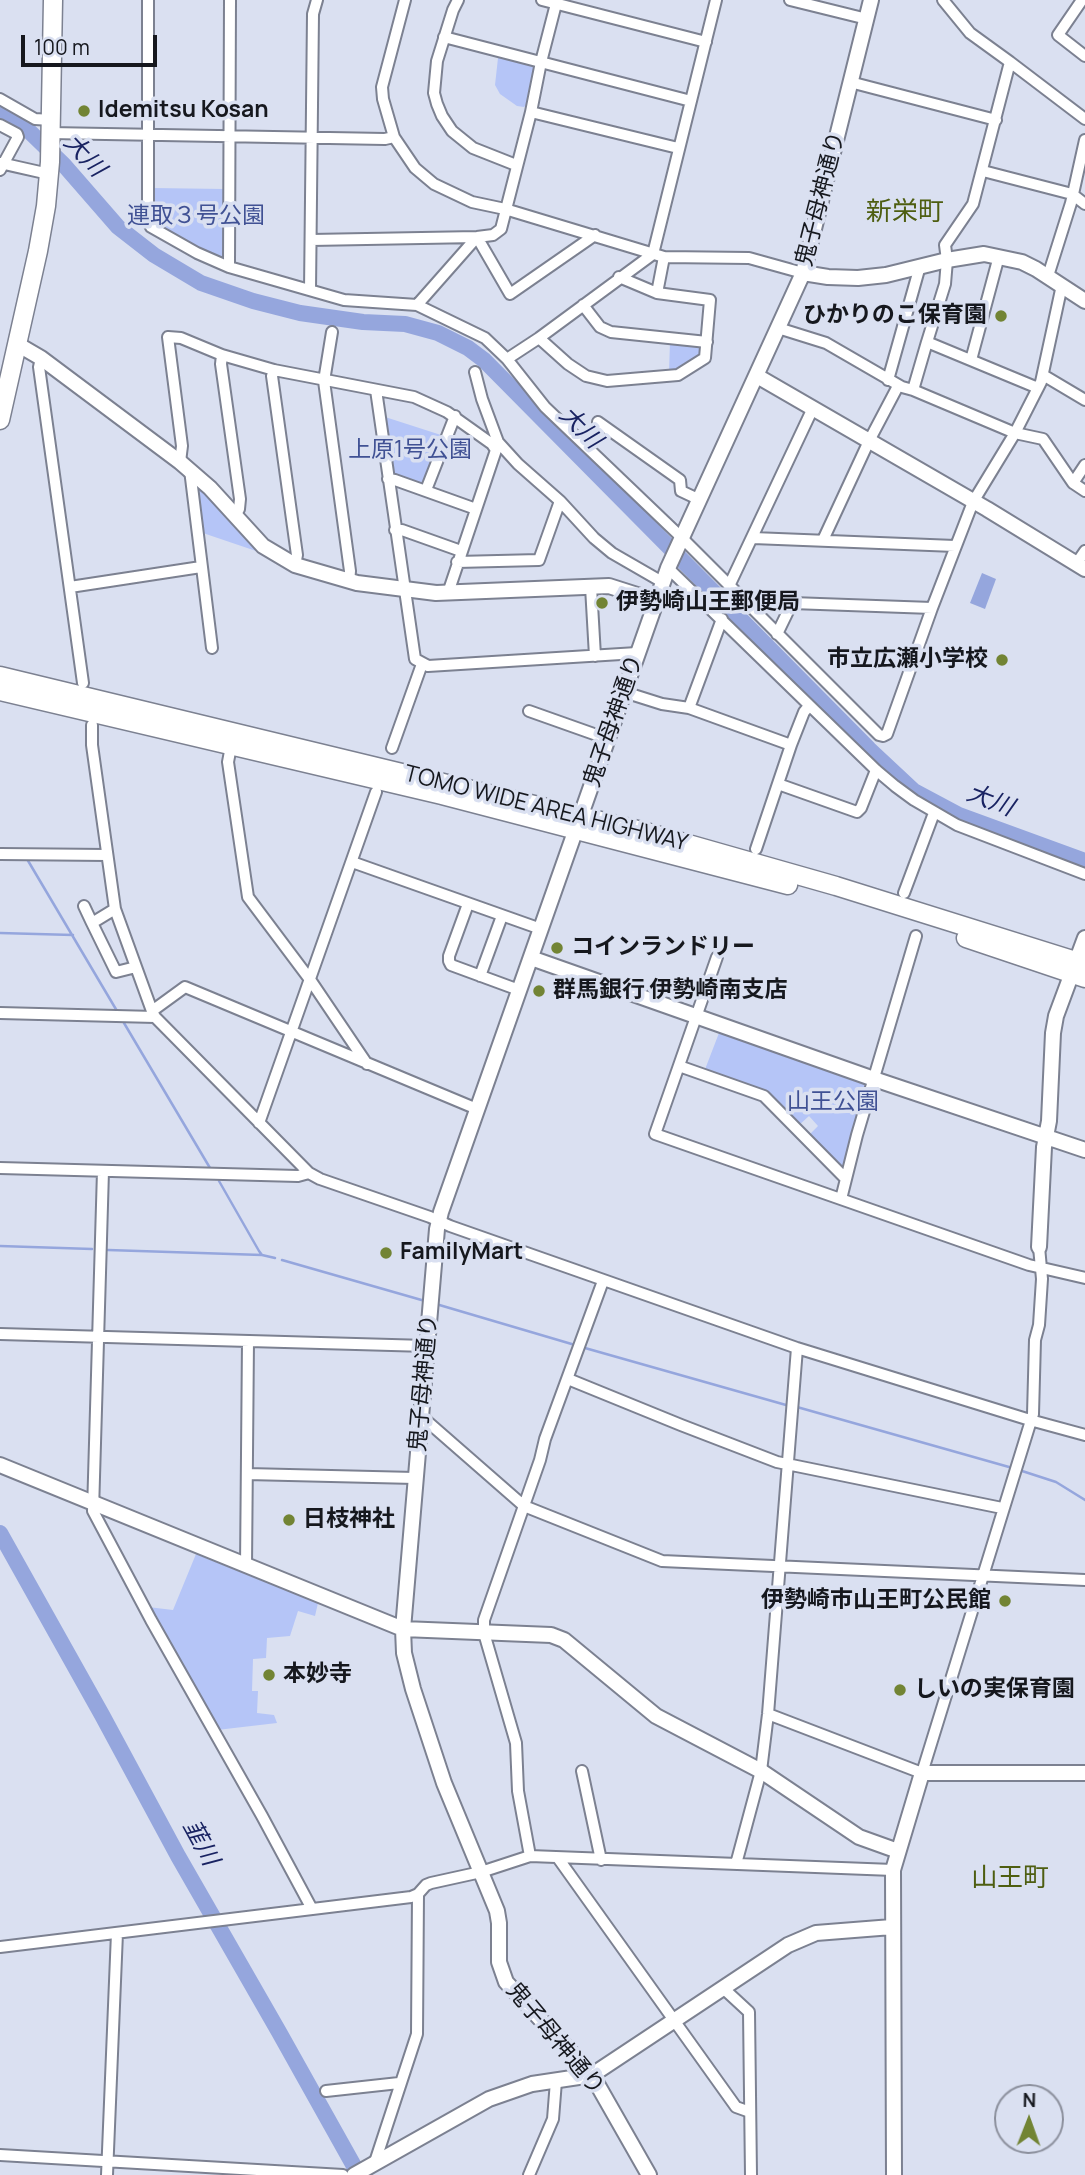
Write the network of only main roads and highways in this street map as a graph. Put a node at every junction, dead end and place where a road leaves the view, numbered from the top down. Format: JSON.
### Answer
{"nodes":[{"id":1,"x":53,"y":0,"type":"edge"},
{"id":2,"x":0,"y":420,"type":"edge"},
{"id":3,"x":0,"y":676,"type":"edge"},
{"id":4,"x":0,"y":691,"type":"edge"},
{"id":5,"x":578,"y":822,"type":"junction"},
{"id":6,"x":1080,"y":969,"type":"edge"}],
"edges":[{"from":1,"to":2,"type":"main road"},
{"from":3,"to":5,"type":"main road","name":"TOMO WIDE AREA HIGHWAY"},
{"from":4,"to":5,"type":"main road","name":"TOMO WIDE AREA HIGHWAY"},
{"from":5,"to":6,"type":"main road","name":"TOMO WIDE AREA HIGHWAY"}]}
